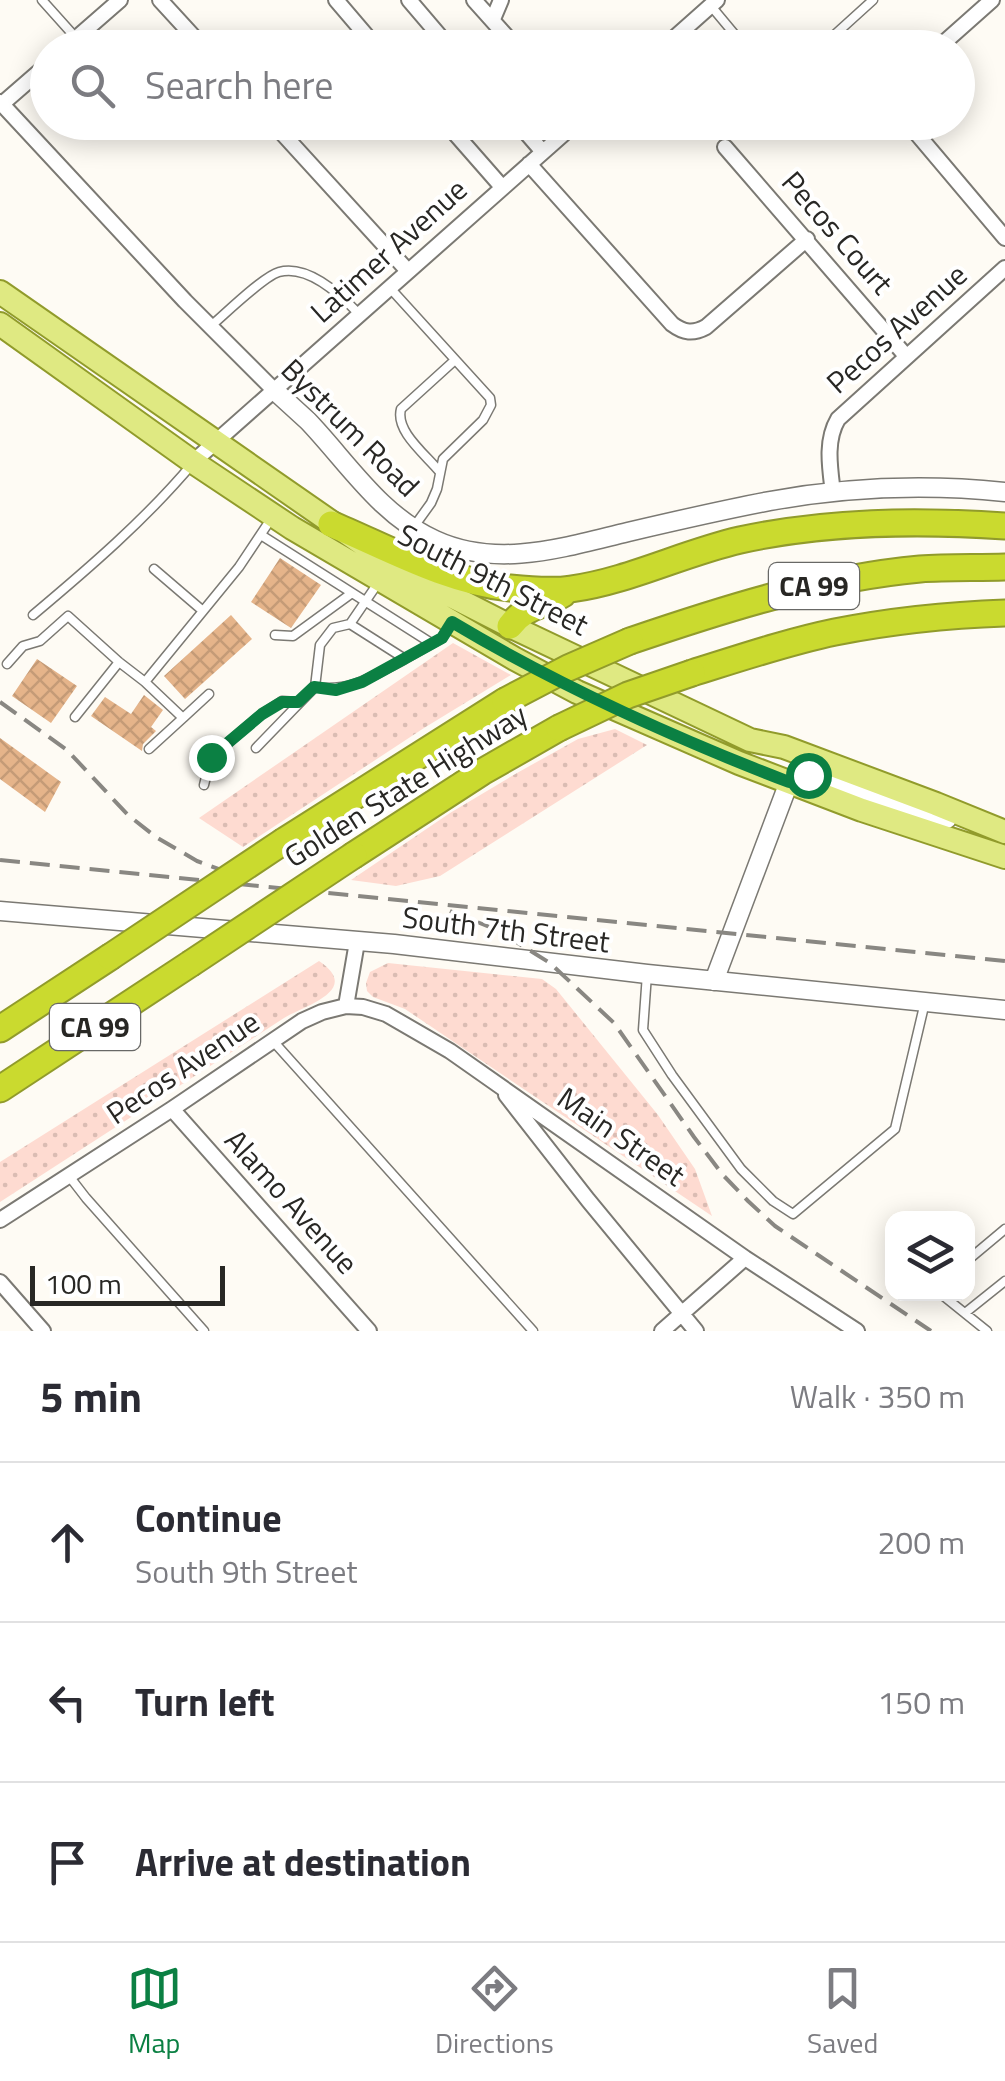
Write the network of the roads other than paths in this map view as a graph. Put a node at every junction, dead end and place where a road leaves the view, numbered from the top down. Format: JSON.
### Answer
{"nodes":[{"id":1,"x":42,"y":0,"type":"edge"},
{"id":2,"x":120,"y":0,"type":"edge"},
{"id":3,"x":160,"y":0,"type":"edge"},
{"id":4,"x":336,"y":0,"type":"edge"},
{"id":5,"x":408,"y":0,"type":"edge"},
{"id":6,"x":474,"y":0,"type":"edge"},
{"id":7,"x":501,"y":0,"type":"edge"},
{"id":8,"x":873,"y":0,"type":"edge"},
{"id":9,"x":994,"y":0,"type":"edge"},
{"id":10,"x":714,"y":3,"type":"edge"},
{"id":11,"x":1005,"y":10,"type":"edge"},
{"id":12,"x":493,"y":20,"type":"junction"},
{"id":13,"x":62,"y":30,"type":"edge"},
{"id":14,"x":86,"y":30,"type":"edge"},
{"id":15,"x":188,"y":30,"type":"edge"},
{"id":16,"x":362,"y":30,"type":"edge"},
{"id":17,"x":434,"y":30,"type":"edge"},
{"id":18,"x":502,"y":30,"type":"edge"},
{"id":19,"x":683,"y":30,"type":"edge"},
{"id":20,"x":733,"y":30,"type":"edge"},
{"id":21,"x":840,"y":30,"type":"edge"},
{"id":22,"x":959,"y":30,"type":"edge"},
{"id":23,"x":30,"y":79,"type":"edge"},
{"id":24,"x":1,"y":103,"type":"edge"},
{"id":25,"x":30,"y":134,"type":"edge"},
{"id":26,"x":35,"y":140,"type":"edge"},
{"id":27,"x":288,"y":140,"type":"edge"},
{"id":28,"x":461,"y":140,"type":"edge"},
{"id":29,"x":533,"y":140,"type":"edge"},
{"id":30,"x":557,"y":140,"type":"edge"},
{"id":31,"x":922,"y":140,"type":"edge"},
{"id":32,"x":725,"y":148,"type":"dead end"},
{"id":33,"x":543,"y":152,"type":"junction"},
{"id":34,"x":529,"y":164,"type":"junction"},
{"id":35,"x":502,"y":188,"type":"junction"},
{"id":36,"x":1005,"y":238,"type":"edge"},
{"id":37,"x":807,"y":240,"type":"junction"},
{"id":38,"x":1005,"y":268,"type":"edge"},
{"id":39,"x":407,"y":270,"type":"junction"},
{"id":40,"x":389,"y":287,"type":"junction"},
{"id":41,"x":0,"y":292,"type":"edge"},
{"id":42,"x":359,"y":314,"type":"junction"},
{"id":43,"x":0,"y":324,"type":"edge"},
{"id":44,"x":212,"y":326,"type":"junction"},
{"id":45,"x":906,"y":356,"type":"junction"},
{"id":46,"x":455,"y":360,"type":"junction"},
{"id":47,"x":274,"y":390,"type":"junction"},
{"id":48,"x":216,"y":443,"type":"junction"},
{"id":49,"x":193,"y":462,"type":"junction"},
{"id":50,"x":439,"y":471,"type":"junction"},
{"id":51,"x":1005,"y":492,"type":"edge"},
{"id":52,"x":833,"y":493,"type":"junction"},
{"id":53,"x":332,"y":524,"type":"junction"},
{"id":54,"x":267,"y":525,"type":"junction"},
{"id":55,"x":1005,"y":526,"type":"edge"},
{"id":56,"x":414,"y":528,"type":"junction"},
{"id":57,"x":1005,"y":567,"type":"edge"},
{"id":58,"x":154,"y":569,"type":"dead end"},
{"id":59,"x":380,"y":579,"type":"junction"},
{"id":60,"x":571,"y":589,"type":"junction"},
{"id":61,"x":352,"y":593,"type":"junction"},
{"id":62,"x":414,"y":599,"type":"junction"},
{"id":63,"x":365,"y":601,"type":"junction"},
{"id":64,"x":203,"y":611,"type":"junction"},
{"id":65,"x":1005,"y":613,"type":"edge"},
{"id":66,"x":33,"y":614,"type":"dead end"},
{"id":67,"x":452,"y":622,"type":"junction"},
{"id":68,"x":398,"y":623,"type":"junction"},
{"id":69,"x":350,"y":624,"type":"junction"},
{"id":70,"x":510,"y":626,"type":"junction"},
{"id":71,"x":275,"y":635,"type":"dead end"},
{"id":72,"x":431,"y":643,"type":"junction"},
{"id":73,"x":405,"y":658,"type":"junction"},
{"id":74,"x":515,"y":660,"type":"junction"},
{"id":75,"x":118,"y":662,"type":"junction"},
{"id":76,"x":8,"y":664,"type":"dead end"},
{"id":77,"x":144,"y":682,"type":"junction"},
{"id":78,"x":314,"y":687,"type":"junction"},
{"id":79,"x":209,"y":694,"type":"dead end"},
{"id":80,"x":298,"y":702,"type":"junction"},
{"id":81,"x":75,"y":717,"type":"dead end"},
{"id":82,"x":183,"y":718,"type":"junction"},
{"id":83,"x":750,"y":740,"type":"junction"},
{"id":84,"x":256,"y":748,"type":"dead end"},
{"id":85,"x":148,"y":750,"type":"dead end"},
{"id":86,"x":789,"y":782,"type":"junction"},
{"id":87,"x":204,"y":785,"type":"dead end"},
{"id":88,"x":1005,"y":834,"type":"edge"},
{"id":89,"x":1005,"y":858,"type":"edge"},
{"id":90,"x":0,"y":911,"type":"edge"},
{"id":91,"x":357,"y":942,"type":"junction"},
{"id":92,"x":647,"y":974,"type":"junction"},
{"id":93,"x":714,"y":981,"type":"junction"},
{"id":94,"x":924,"y":1002,"type":"junction"},
{"id":95,"x":346,"y":1006,"type":"junction"},
{"id":96,"x":1005,"y":1010,"type":"edge"},
{"id":97,"x":0,"y":1029,"type":"edge"},
{"id":98,"x":273,"y":1041,"type":"junction"},
{"id":99,"x":496,"y":1083,"type":"junction"},
{"id":100,"x":0,"y":1089,"type":"edge"},
{"id":101,"x":172,"y":1109,"type":"junction"},
{"id":102,"x":69,"y":1176,"type":"junction"},
{"id":103,"x":0,"y":1220,"type":"edge"},
{"id":104,"x":1005,"y":1229,"type":"edge"},
{"id":105,"x":975,"y":1254,"type":"edge"},
{"id":106,"x":744,"y":1258,"type":"junction"},
{"id":107,"x":1005,"y":1281,"type":"edge"},
{"id":108,"x":0,"y":1282,"type":"edge"},
{"id":109,"x":949,"y":1301,"type":"edge"},
{"id":110,"x":965,"y":1313,"type":"junction"},
{"id":111,"x":681,"y":1314,"type":"junction"},
{"id":112,"x":44,"y":1331,"type":"edge"},
{"id":113,"x":204,"y":1331,"type":"edge"},
{"id":114,"x":369,"y":1331,"type":"edge"},
{"id":115,"x":533,"y":1331,"type":"edge"},
{"id":116,"x":662,"y":1331,"type":"edge"},
{"id":117,"x":696,"y":1331,"type":"edge"},
{"id":118,"x":856,"y":1331,"type":"edge"},
{"id":119,"x":987,"y":1331,"type":"edge"}],
"edges":[{"from":1,"to":13,"type":"lane"},
{"from":2,"to":14,"type":"street"},
{"from":3,"to":15,"type":"street"},
{"from":4,"to":16,"type":"street"},
{"from":5,"to":17,"type":"street"},
{"from":6,"to":12,"type":"street"},
{"from":7,"to":12,"type":"street"},
{"from":8,"to":21,"type":"lane"},
{"from":9,"to":11,"type":"street"},
{"from":9,"to":22,"type":"street"},
{"from":10,"to":19,"type":"street"},
{"from":10,"to":20,"type":"lane"},
{"from":12,"to":18,"type":"street"},
{"from":23,"to":24,"type":"street"},
{"from":24,"to":25,"type":"street","name":"Bystrum Road"},
{"from":26,"to":44,"type":"street","name":"Bystrum Road"},
{"from":27,"to":39,"type":"street"},
{"from":28,"to":35,"type":"street"},
{"from":29,"to":33,"type":"street"},
{"from":30,"to":33,"type":"street","name":"Latimer Avenue"},
{"from":31,"to":36,"type":"street"},
{"from":32,"to":37,"type":"street","name":"Pecos Court"},
{"from":33,"to":34,"type":"street","name":"Latimer Avenue"},
{"from":34,"to":35,"type":"street","name":"Latimer Avenue"},
{"from":34,"to":37,"type":"street"},
{"from":35,"to":39,"type":"street","name":"Latimer Avenue"},
{"from":37,"to":45,"type":"street","name":"Pecos Court"},
{"from":38,"to":45,"type":"street","name":"Pecos Avenue"},
{"from":39,"to":40,"type":"street","name":"Latimer Avenue"},
{"from":40,"to":42,"type":"street","name":"Latimer Avenue"},
{"from":40,"to":46,"type":"lane"},
{"from":41,"to":48,"type":"main road","name":"South 9th Street"},
{"from":42,"to":44,"type":"lane"},
{"from":42,"to":47,"type":"street","name":"Latimer Avenue"},
{"from":43,"to":49,"type":"main road","name":"South 9th Street"},
{"from":44,"to":47,"type":"street","name":"Bystrum Road"},
{"from":45,"to":52,"type":"street","name":"Pecos Avenue"},
{"from":46,"to":50,"type":"lane"},
{"from":46,"to":50,"type":"lane"},
{"from":47,"to":48,"type":"street","name":"Latimer Avenue"},
{"from":47,"to":56,"type":"street","name":"Bystrum Road"},
{"from":48,"to":49,"type":"street","name":"Latimer Avenue"},
{"from":48,"to":53,"type":"main road","name":"South 9th Street"},
{"from":49,"to":54,"type":"main road","name":"South 9th Street"},
{"from":49,"to":66,"type":"lane"},
{"from":50,"to":56,"type":"lane"},
{"from":51,"to":52,"type":"street","name":"Bystrum Road"},
{"from":52,"to":56,"type":"street","name":"Bystrum Road"},
{"from":53,"to":60,"type":"highway"},
{"from":53,"to":70,"type":"main road","name":"South 9th Street"},
{"from":54,"to":59,"type":"main road","name":"South 9th Street"},
{"from":54,"to":61,"type":"lane"},
{"from":54,"to":64,"type":"lane"},
{"from":55,"to":60,"type":"highway"},
{"from":57,"to":97,"type":"highway","name":"Golden State Highway","number":"CA 99","bridge":true},
{"from":58,"to":64,"type":"lane"},
{"from":59,"to":62,"type":"main road","name":"South 9th Street"},
{"from":59,"to":63,"type":"lane"},
{"from":60,"to":70,"type":"highway"},
{"from":61,"to":63,"type":"lane"},
{"from":61,"to":71,"type":"lane"},
{"from":62,"to":67,"type":"main road","name":"South 9th Street"},
{"from":62,"to":68,"type":"lane"},
{"from":63,"to":68,"type":"lane"},
{"from":63,"to":69,"type":"lane"},
{"from":64,"to":77,"type":"lane"},
{"from":65,"to":100,"type":"highway","name":"Golden State Highway","number":"CA 99","bridge":true},
{"from":67,"to":72,"type":"lane"},
{"from":67,"to":74,"type":"main road","name":"South 9th Street"},
{"from":68,"to":72,"type":"lane"},
{"from":69,"to":73,"type":"lane"},
{"from":69,"to":78,"type":"lane"},
{"from":70,"to":74,"type":"main road"},
{"from":70,"to":83,"type":"main road","name":"South 9th Street"},
{"from":72,"to":73,"type":"lane"},
{"from":73,"to":78,"type":"lane"},
{"from":74,"to":86,"type":"main road","name":"South 9th Street"},
{"from":75,"to":76,"type":"lane"},
{"from":75,"to":77,"type":"lane"},
{"from":75,"to":81,"type":"lane"},
{"from":77,"to":82,"type":"lane"},
{"from":78,"to":80,"type":"lane"},
{"from":79,"to":82,"type":"lane"},
{"from":80,"to":84,"type":"lane"},
{"from":80,"to":87,"type":"lane"},
{"from":82,"to":85,"type":"lane"},
{"from":83,"to":86,"type":"main road"},
{"from":83,"to":88,"type":"main road","name":"South 9th Street"},
{"from":86,"to":88,"type":"street"},
{"from":86,"to":89,"type":"main road","name":"South 9th Street"},
{"from":86,"to":93,"type":"street"},
{"from":90,"to":91,"type":"street","name":"South 7th Street"},
{"from":91,"to":92,"type":"street","name":"South 7th Street"},
{"from":91,"to":95,"type":"street"},
{"from":92,"to":93,"type":"street","name":"South 7th Street"},
{"from":92,"to":94,"type":"lane"},
{"from":93,"to":94,"type":"street","name":"South 7th Street"},
{"from":94,"to":96,"type":"street","name":"South 7th Street"},
{"from":95,"to":98,"type":"street","name":"Pecos Avenue"},
{"from":95,"to":99,"type":"street","name":"Main Street"},
{"from":98,"to":101,"type":"street","name":"Pecos Avenue"},
{"from":98,"to":115,"type":"lane"},
{"from":99,"to":106,"type":"street","name":"Main Street"},
{"from":99,"to":111,"type":"street"},
{"from":101,"to":102,"type":"street","name":"Pecos Avenue"},
{"from":101,"to":114,"type":"street","name":"Alamo Avenue"},
{"from":102,"to":103,"type":"street","name":"Pecos Avenue"},
{"from":102,"to":113,"type":"lane"},
{"from":104,"to":105,"type":"lane"},
{"from":106,"to":111,"type":"street"},
{"from":106,"to":118,"type":"street","name":"Main Street"},
{"from":107,"to":110,"type":"lane"},
{"from":108,"to":112,"type":"street"},
{"from":109,"to":110,"type":"lane"},
{"from":110,"to":119,"type":"lane"},
{"from":111,"to":116,"type":"street"},
{"from":111,"to":117,"type":"street"}]}
